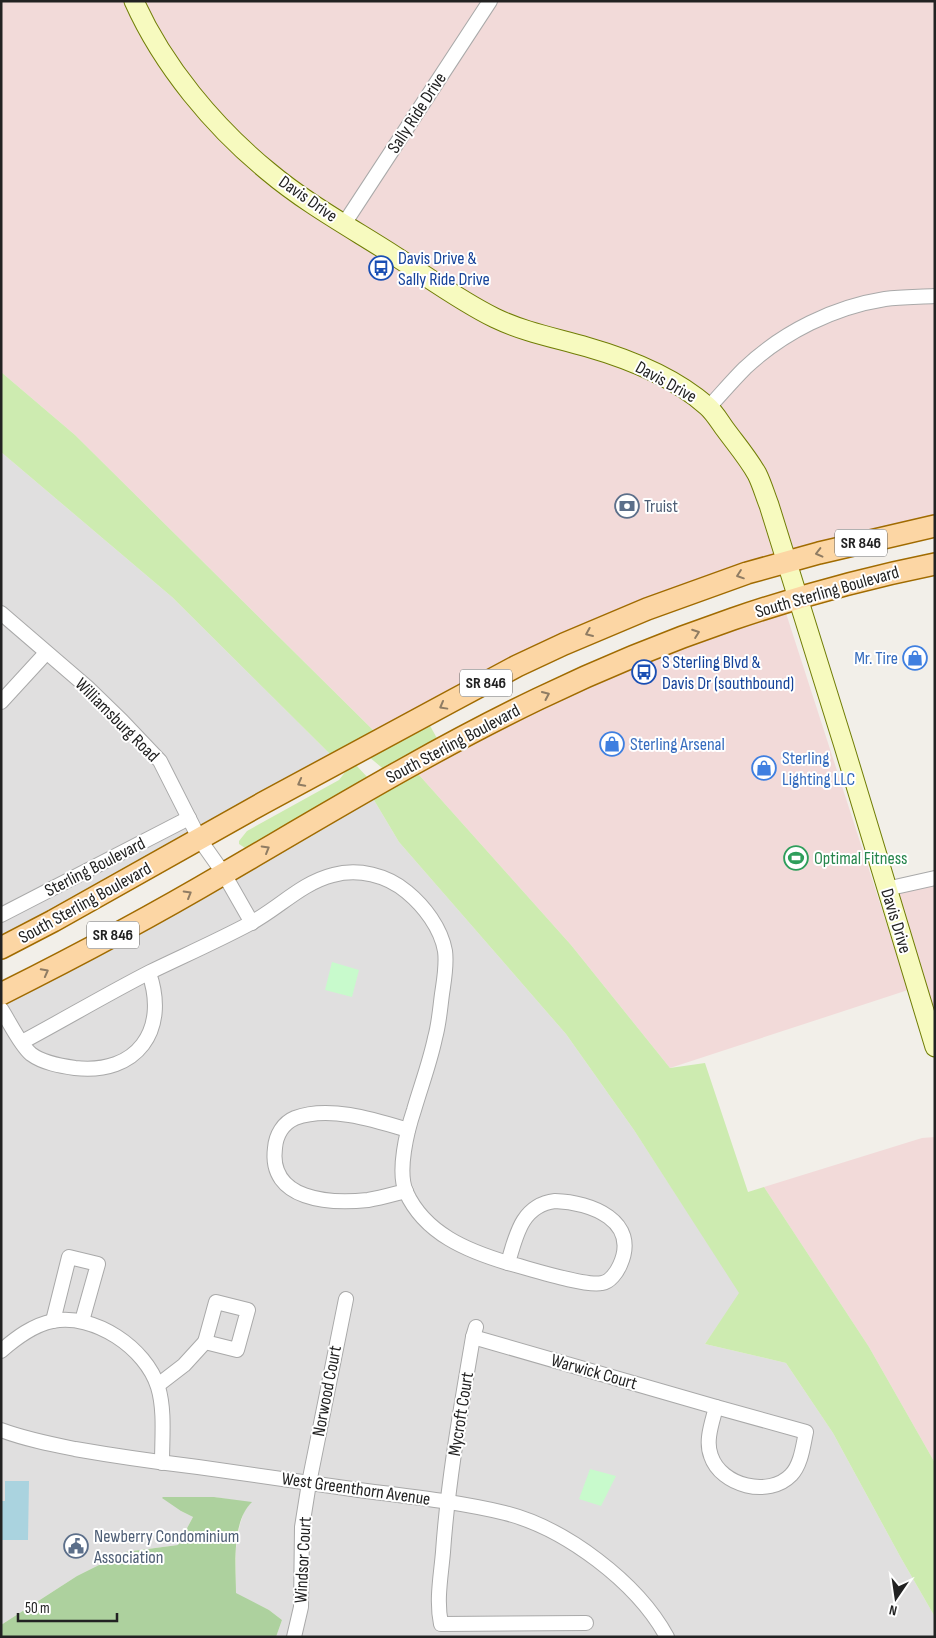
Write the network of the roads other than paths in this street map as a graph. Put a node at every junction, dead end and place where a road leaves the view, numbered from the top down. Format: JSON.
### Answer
{"nodes":[{"id":1,"x":134,"y":1,"type":"edge"},
{"id":2,"x":490,"y":1,"type":"edge"},
{"id":3,"x":344,"y":224,"type":"junction"},
{"id":4,"x":935,"y":296,"type":"edge"},
{"id":5,"x":709,"y":407,"type":"junction"},
{"id":6,"x":935,"y":526,"type":"edge"},
{"id":7,"x":787,"y":561,"type":"junction"},
{"id":8,"x":935,"y":564,"type":"edge"},
{"id":9,"x":799,"y":599,"type":"junction"},
{"id":10,"x":1,"y":613,"type":"edge"},
{"id":11,"x":46,"y":652,"type":"junction"},
{"id":12,"x":1,"y":702,"type":"edge"},
{"id":13,"x":189,"y":818,"type":"junction"},
{"id":14,"x":200,"y":840,"type":"junction"},
{"id":15,"x":224,"y":874,"type":"junction"},
{"id":16,"x":935,"y":878,"type":"edge"},
{"id":17,"x":886,"y":889,"type":"junction"},
{"id":18,"x":1,"y":915,"type":"edge"},
{"id":19,"x":252,"y":923,"type":"junction"},
{"id":20,"x":1,"y":948,"type":"edge"},
{"id":21,"x":149,"y":973,"type":"junction"},
{"id":22,"x":1,"y":994,"type":"edge"},
{"id":23,"x":1,"y":1009,"type":"edge"},
{"id":24,"x":22,"y":1042,"type":"junction"},
{"id":25,"x":935,"y":1047,"type":"edge"},
{"id":26,"x":408,"y":1130,"type":"junction"},
{"id":27,"x":406,"y":1191,"type":"junction"},
{"id":28,"x":508,"y":1263,"type":"junction"},
{"id":29,"x":346,"y":1299,"type":"dead end"},
{"id":30,"x":53,"y":1321,"type":"junction"},
{"id":31,"x":82,"y":1321,"type":"junction"},
{"id":32,"x":475,"y":1332,"type":"joint"},
{"id":33,"x":204,"y":1342,"type":"dead end"},
{"id":34,"x":1,"y":1351,"type":"edge"},
{"id":35,"x":158,"y":1386,"type":"junction"},
{"id":36,"x":716,"y":1408,"type":"junction"},
{"id":37,"x":1,"y":1430,"type":"edge"},
{"id":38,"x":162,"y":1463,"type":"junction"},
{"id":39,"x":309,"y":1484,"type":"junction"},
{"id":40,"x":448,"y":1502,"type":"junction"},
{"id":41,"x":586,"y":1623,"type":"dead end"},
{"id":42,"x":294,"y":1637,"type":"edge"},
{"id":43,"x":667,"y":1637,"type":"edge"}],
"edges":[{"from":1,"to":3,"type":"street","name":"Davis Drive"},
{"from":2,"to":3,"type":"street","name":"Sally Ride Drive"},
{"from":3,"to":5,"type":"street","name":"Davis Drive"},
{"from":4,"to":5,"type":"street"},
{"from":5,"to":7,"type":"street","name":"Davis Drive"},
{"from":6,"to":7,"type":"main road","name":"South Sterling Boulevard","number":"SR 846","one_way":true},
{"from":7,"to":9,"type":"street","name":"Davis Drive"},
{"from":7,"to":14,"type":"main road","name":"South Sterling Boulevard","number":"SR 846","one_way":true},
{"from":8,"to":9,"type":"main road","name":"South Sterling Boulevard","number":"SR 846"},
{"from":15,"to":9,"type":"main road","name":"South Sterling Boulevard","number":"SR 846","one_way":true},
{"from":9,"to":17,"type":"street","name":"Davis Drive"},
{"from":10,"to":11,"type":"street","name":"Williamsburg Road"},
{"from":11,"to":12,"type":"street"},
{"from":11,"to":13,"type":"street","name":"Williamsburg Road"},
{"from":13,"to":14,"type":"street","name":"Williamsburg Road"},
{"from":13,"to":18,"type":"street","name":"Sterling Boulevard"},
{"from":14,"to":15,"type":"street","name":"Williamsburg Road"},
{"from":14,"to":20,"type":"main road","name":"South Sterling Boulevard","number":"SR 846"},
{"from":15,"to":19,"type":"street","name":"Williamsburg Road"},
{"from":22,"to":15,"type":"main road","name":"South Sterling Boulevard","number":"SR 846","one_way":true},
{"from":16,"to":17,"type":"street"},
{"from":17,"to":25,"type":"street","name":"Davis Drive"},
{"from":19,"to":21,"type":"street"},
{"from":19,"to":26,"type":"street"},
{"from":21,"to":24,"type":"street"},
{"from":21,"to":24,"type":"street"},
{"from":23,"to":24,"type":"street"},
{"from":26,"to":27,"type":"street"},
{"from":26,"to":27,"type":"street"},
{"from":27,"to":28,"type":"street"},
{"from":28,"to":28,"type":"street"},
{"from":29,"to":39,"type":"street","name":"Norwood Court"},
{"from":30,"to":31,"type":"street"},
{"from":30,"to":31,"type":"street"},
{"from":30,"to":34,"type":"street"},
{"from":31,"to":35,"type":"street"},
{"from":32,"to":36,"type":"street","name":"Warwick Court"},
{"from":32,"to":40,"type":"street","name":"Mycroft Court"},
{"from":33,"to":35,"type":"street"},
{"from":35,"to":38,"type":"street"},
{"from":36,"to":36,"type":"street","name":"Warwick Court"},
{"from":37,"to":38,"type":"street","name":"West Greenthorn Avenue"},
{"from":38,"to":39,"type":"street","name":"West Greenthorn Avenue"},
{"from":39,"to":40,"type":"street","name":"West Greenthorn Avenue"},
{"from":39,"to":42,"type":"street","name":"Windsor Court"},
{"from":40,"to":41,"type":"street","name":"Mycroft Court"},
{"from":40,"to":43,"type":"street","name":"West Greenthorn Avenue"}]}
